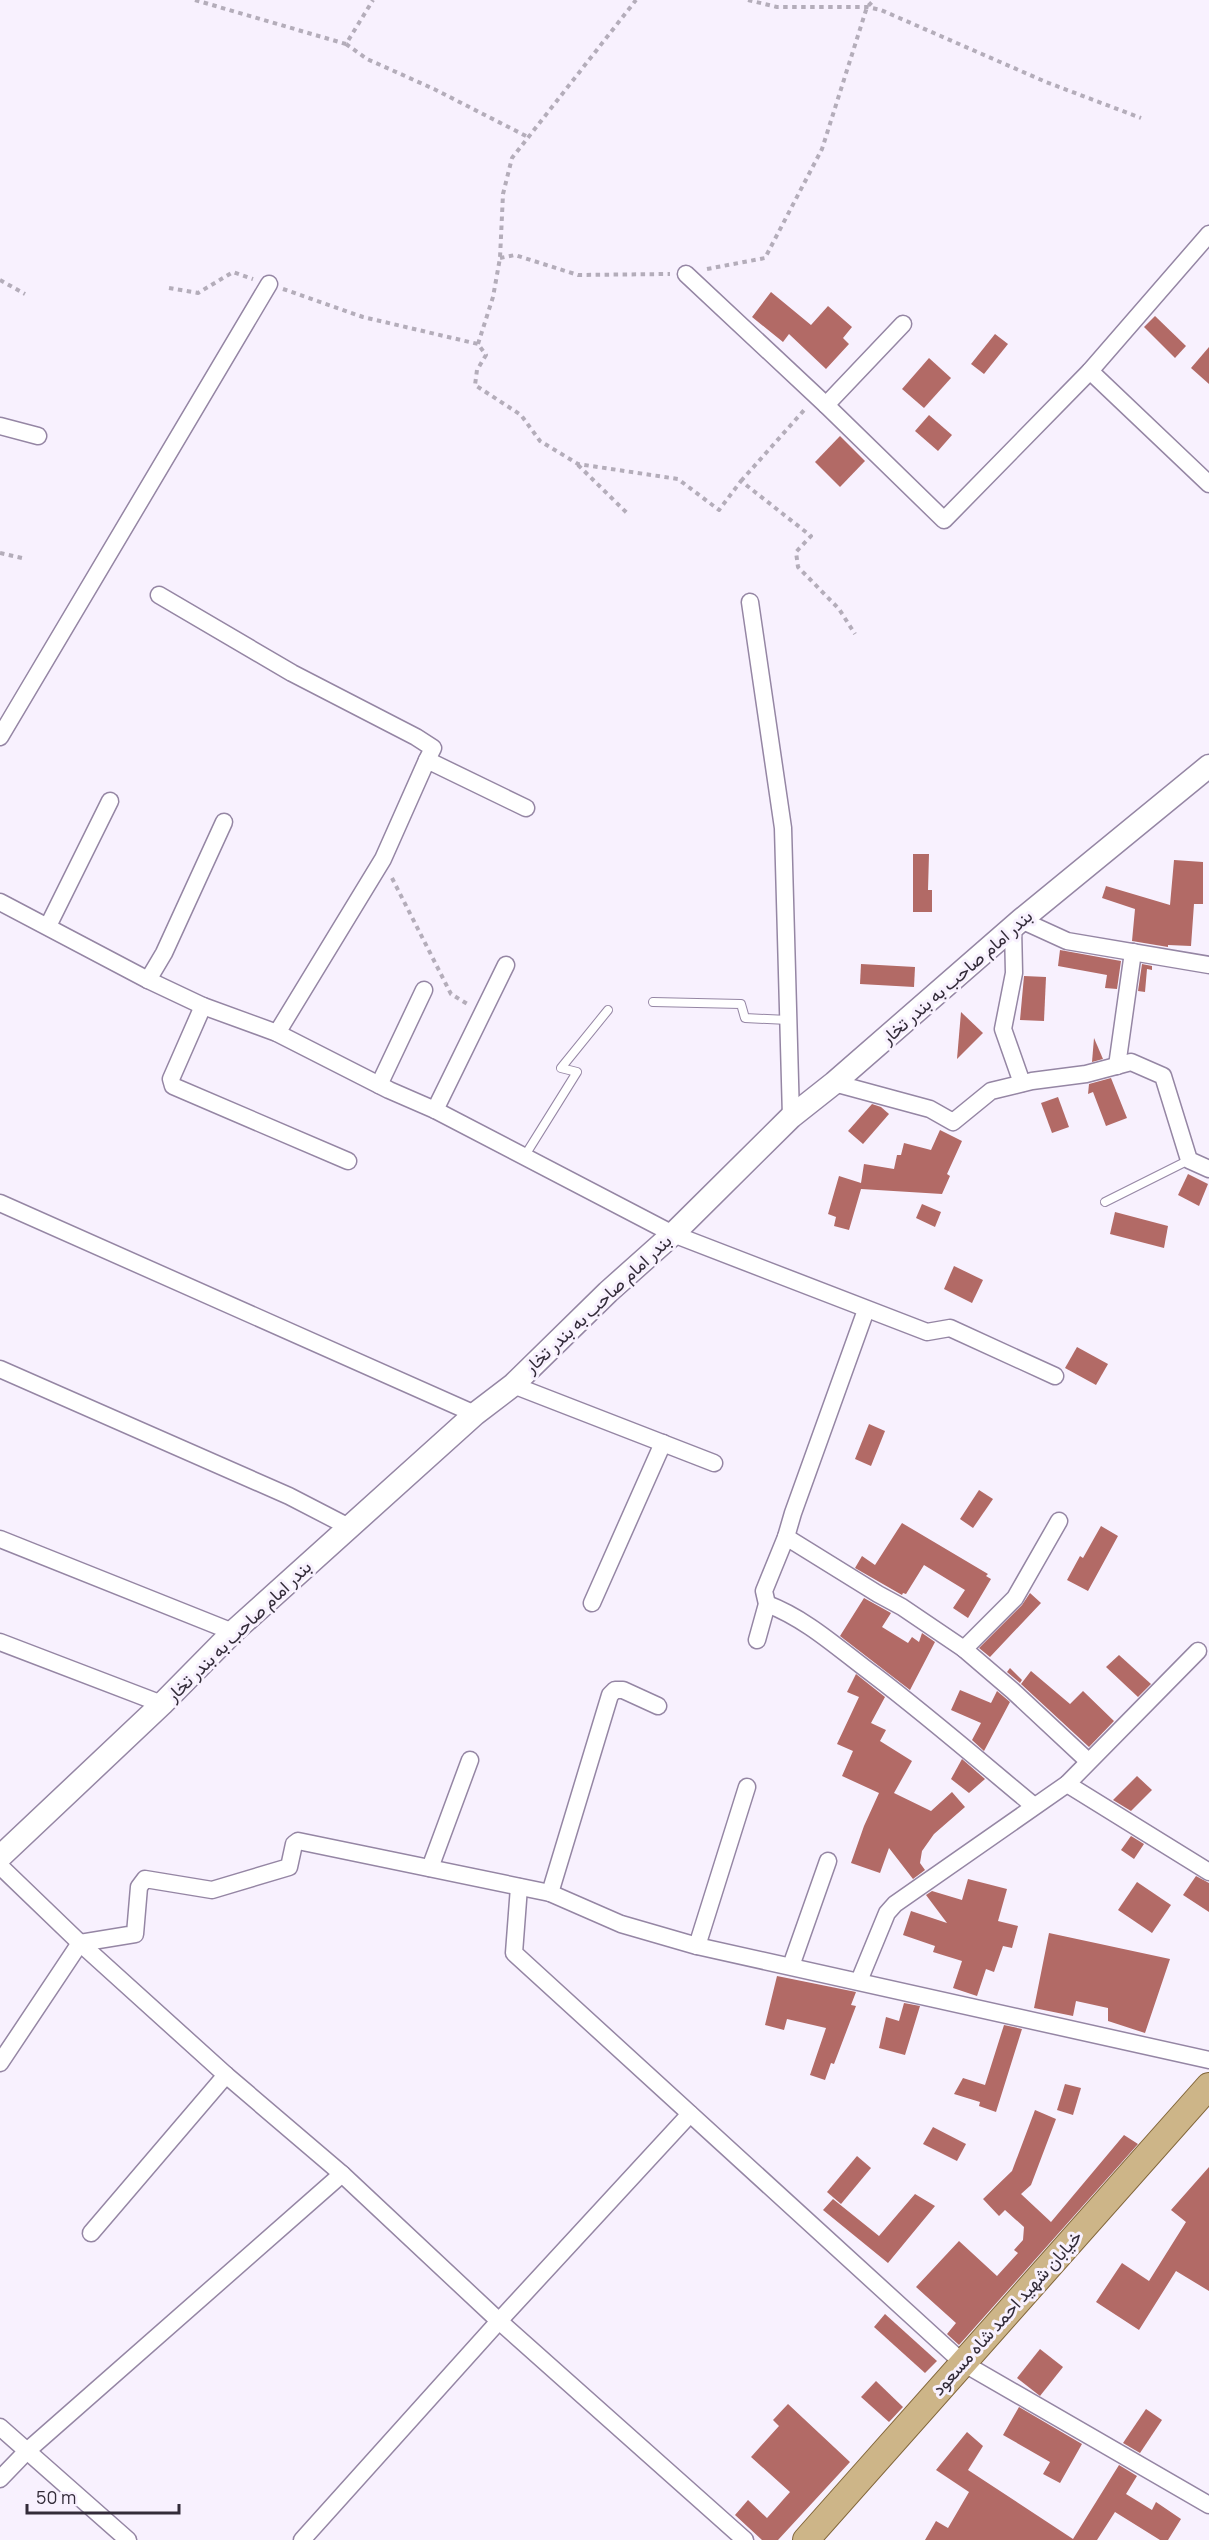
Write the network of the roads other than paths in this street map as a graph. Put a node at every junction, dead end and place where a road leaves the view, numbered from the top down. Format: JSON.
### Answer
{"nodes":[{"id":1,"x":1209,"y":234,"type":"edge"},
{"id":2,"x":686,"y":274,"type":"road end"},
{"id":3,"x":269,"y":284,"type":"road end"},
{"id":4,"x":903,"y":324,"type":"dead end"},
{"id":5,"x":1090,"y":371,"type":"junction"},
{"id":6,"x":822,"y":401,"type":"junction"},
{"id":7,"x":0,"y":426,"type":"edge"},
{"id":8,"x":38,"y":436,"type":"dead end"},
{"id":9,"x":1209,"y":484,"type":"edge"},
{"id":10,"x":159,"y":595,"type":"dead end"},
{"id":11,"x":750,"y":602,"type":"dead end"},
{"id":12,"x":0,"y":737,"type":"edge"},
{"id":13,"x":427,"y":760,"type":"junction"},
{"id":14,"x":1209,"y":766,"type":"edge"},
{"id":15,"x":111,"y":801,"type":"dead end"},
{"id":16,"x":526,"y":808,"type":"dead end"},
{"id":17,"x":224,"y":822,"type":"dead end"},
{"id":18,"x":0,"y":902,"type":"edge"},
{"id":19,"x":1017,"y":923,"type":"junction"},
{"id":20,"x":48,"y":926,"type":"junction"},
{"id":21,"x":1133,"y":952,"type":"junction"},
{"id":22,"x":506,"y":965,"type":"dead end"},
{"id":23,"x":1209,"y":965,"type":"edge"},
{"id":24,"x":148,"y":980,"type":"junction"},
{"id":25,"x":424,"y":990,"type":"dead end"},
{"id":26,"x":653,"y":1002,"type":"dead end"},
{"id":27,"x":203,"y":1006,"type":"junction"},
{"id":28,"x":608,"y":1010,"type":"dead end"},
{"id":29,"x":788,"y":1020,"type":"junction"},
{"id":30,"x":277,"y":1033,"type":"junction"},
{"id":31,"x":1117,"y":1066,"type":"junction"},
{"id":32,"x":834,"y":1083,"type":"junction"},
{"id":33,"x":1022,"y":1083,"type":"junction"},
{"id":34,"x":379,"y":1084,"type":"junction"},
{"id":35,"x":435,"y":1110,"type":"junction"},
{"id":36,"x":791,"y":1117,"type":"junction"},
{"id":37,"x":524,"y":1158,"type":"junction"},
{"id":38,"x":1189,"y":1160,"type":"junction"},
{"id":39,"x":348,"y":1161,"type":"dead end"},
{"id":40,"x":1209,"y":1169,"type":"edge"},
{"id":41,"x":1105,"y":1202,"type":"dead end"},
{"id":42,"x":0,"y":1203,"type":"edge"},
{"id":43,"x":672,"y":1234,"type":"junction"},
{"id":44,"x":866,"y":1310,"type":"junction"},
{"id":45,"x":0,"y":1369,"type":"edge"},
{"id":46,"x":1055,"y":1376,"type":"dead end"},
{"id":47,"x":513,"y":1385,"type":"junction"},
{"id":48,"x":475,"y":1414,"type":"junction"},
{"id":49,"x":663,"y":1443,"type":"junction"},
{"id":50,"x":714,"y":1463,"type":"dead end"},
{"id":51,"x":1059,"y":1521,"type":"dead end"},
{"id":52,"x":349,"y":1527,"type":"junction"},
{"id":53,"x":786,"y":1537,"type":"junction"},
{"id":54,"x":0,"y":1539,"type":"edge"},
{"id":55,"x":592,"y":1603,"type":"dead end"},
{"id":56,"x":767,"y":1604,"type":"junction"},
{"id":57,"x":232,"y":1632,"type":"junction"},
{"id":58,"x":757,"y":1640,"type":"dead end"},
{"id":59,"x":0,"y":1642,"type":"edge"},
{"id":60,"x":964,"y":1649,"type":"junction"},
{"id":61,"x":1198,"y":1651,"type":"dead end"},
{"id":62,"x":162,"y":1704,"type":"junction"},
{"id":63,"x":658,"y":1706,"type":"dead end"},
{"id":64,"x":470,"y":1760,"type":"dead end"},
{"id":65,"x":1088,"y":1761,"type":"junction"},
{"id":66,"x":1067,"y":1784,"type":"junction"},
{"id":67,"x":747,"y":1787,"type":"dead end"},
{"id":68,"x":1034,"y":1806,"type":"junction"},
{"id":69,"x":2,"y":1854,"type":"edge"},
{"id":70,"x":828,"y":1861,"type":"dead end"},
{"id":71,"x":430,"y":1869,"type":"junction"},
{"id":72,"x":1209,"y":1872,"type":"edge"},
{"id":73,"x":519,"y":1887,"type":"junction"},
{"id":74,"x":550,"y":1893,"type":"junction"},
{"id":75,"x":80,"y":1943,"type":"junction"},
{"id":76,"x":697,"y":1946,"type":"junction"},
{"id":77,"x":791,"y":1966,"type":"junction"},
{"id":78,"x":859,"y":1981,"type":"junction"},
{"id":79,"x":1209,"y":2060,"type":"edge"},
{"id":80,"x":0,"y":2063,"type":"edge"},
{"id":81,"x":226,"y":2075,"type":"junction"},
{"id":82,"x":1209,"y":2086,"type":"edge"},
{"id":83,"x":690,"y":2114,"type":"junction"},
{"id":84,"x":342,"y":2174,"type":"junction"},
{"id":85,"x":91,"y":2233,"type":"dead end"},
{"id":86,"x":499,"y":2321,"type":"junction"},
{"id":87,"x":963,"y":2363,"type":"junction"},
{"id":88,"x":0,"y":2427,"type":"edge"},
{"id":89,"x":27,"y":2451,"type":"junction"},
{"id":90,"x":0,"y":2479,"type":"edge"},
{"id":91,"x":1209,"y":2505,"type":"edge"},
{"id":92,"x":128,"y":2540,"type":"edge"},
{"id":93,"x":302,"y":2540,"type":"edge"},
{"id":94,"x":745,"y":2540,"type":"edge"},
{"id":95,"x":806,"y":2540,"type":"edge"}],
"edges":[{"from":1,"to":5,"type":"street"},
{"from":2,"to":6,"type":"street"},
{"from":3,"to":12,"type":"street"},
{"from":4,"to":6,"type":"street"},
{"from":5,"to":6,"type":"street"},
{"from":5,"to":9,"type":"street"},
{"from":7,"to":8,"type":"street"},
{"from":10,"to":13,"type":"street"},
{"from":11,"to":29,"type":"street"},
{"from":13,"to":16,"type":"street"},
{"from":13,"to":30,"type":"street"},
{"from":14,"to":19,"type":"main road","name":"بندر امام صاحب به بندر تخار"},
{"from":15,"to":20,"type":"street"},
{"from":17,"to":24,"type":"street"},
{"from":18,"to":20,"type":"street"},
{"from":19,"to":21,"type":"street"},
{"from":19,"to":32,"type":"main road","name":"بندر امام صاحب به بندر تخار"},
{"from":19,"to":33,"type":"street"},
{"from":20,"to":24,"type":"street"},
{"from":21,"to":23,"type":"street"},
{"from":21,"to":31,"type":"street"},
{"from":22,"to":35,"type":"street"},
{"from":24,"to":27,"type":"street"},
{"from":25,"to":34,"type":"street"},
{"from":26,"to":29,"type":"lane"},
{"from":27,"to":30,"type":"street"},
{"from":27,"to":39,"type":"street"},
{"from":28,"to":37,"type":"lane"},
{"from":29,"to":36,"type":"street"},
{"from":30,"to":34,"type":"street"},
{"from":31,"to":33,"type":"street"},
{"from":31,"to":38,"type":"street"},
{"from":32,"to":33,"type":"street"},
{"from":32,"to":36,"type":"main road","name":"بندر امام صاحب به بندر تخار"},
{"from":34,"to":35,"type":"street"},
{"from":35,"to":37,"type":"street"},
{"from":36,"to":43,"type":"main road","name":"بندر امام صاحب به بندر تخار"},
{"from":37,"to":43,"type":"street"},
{"from":38,"to":40,"type":"street"},
{"from":38,"to":41,"type":"lane"},
{"from":42,"to":48,"type":"street"},
{"from":43,"to":44,"type":"street"},
{"from":43,"to":47,"type":"main road","name":"بندر امام صاحب به بندر تخار"},
{"from":44,"to":46,"type":"street"},
{"from":44,"to":53,"type":"street"},
{"from":45,"to":52,"type":"street"},
{"from":47,"to":48,"type":"main road","name":"بندر امام صاحب به بندر تخار"},
{"from":47,"to":49,"type":"street"},
{"from":48,"to":52,"type":"main road","name":"بندر امام صاحب به بندر تخار"},
{"from":49,"to":50,"type":"street"},
{"from":49,"to":55,"type":"street"},
{"from":51,"to":60,"type":"street"},
{"from":52,"to":57,"type":"main road","name":"بندر امام صاحب به بندر تخار"},
{"from":53,"to":56,"type":"street"},
{"from":53,"to":60,"type":"street"},
{"from":54,"to":57,"type":"street"},
{"from":56,"to":58,"type":"street"},
{"from":56,"to":68,"type":"street"},
{"from":57,"to":62,"type":"main road","name":"بندر امام صاحب به بندر تخار"},
{"from":59,"to":62,"type":"street"},
{"from":60,"to":65,"type":"street"},
{"from":61,"to":65,"type":"street"},
{"from":62,"to":69,"type":"main road","name":"بندر امام صاحب به بندر تخار"},
{"from":63,"to":74,"type":"street"},
{"from":64,"to":71,"type":"street"},
{"from":65,"to":66,"type":"street"},
{"from":66,"to":68,"type":"street"},
{"from":66,"to":72,"type":"street"},
{"from":67,"to":76,"type":"street"},
{"from":68,"to":78,"type":"street"},
{"from":69,"to":75,"type":"street"},
{"from":70,"to":77,"type":"street"},
{"from":71,"to":73,"type":"street"},
{"from":71,"to":75,"type":"street"},
{"from":73,"to":74,"type":"street"},
{"from":73,"to":83,"type":"street"},
{"from":74,"to":76,"type":"street"},
{"from":75,"to":80,"type":"street"},
{"from":75,"to":81,"type":"street"},
{"from":76,"to":77,"type":"street"},
{"from":77,"to":78,"type":"street"},
{"from":78,"to":79,"type":"street"},
{"from":81,"to":84,"type":"street"},
{"from":81,"to":85,"type":"street"},
{"from":82,"to":87,"type":"main road","name":"خیابان شهید احمد شاه مسعود"},
{"from":83,"to":86,"type":"street"},
{"from":83,"to":87,"type":"street"},
{"from":84,"to":86,"type":"street"},
{"from":84,"to":89,"type":"street"},
{"from":86,"to":93,"type":"street"},
{"from":86,"to":94,"type":"street"},
{"from":87,"to":91,"type":"street"},
{"from":87,"to":95,"type":"main road","name":"خیابان شهید احمد شاه مسعود"},
{"from":88,"to":89,"type":"street"},
{"from":89,"to":90,"type":"street"},
{"from":89,"to":92,"type":"street"}]}
